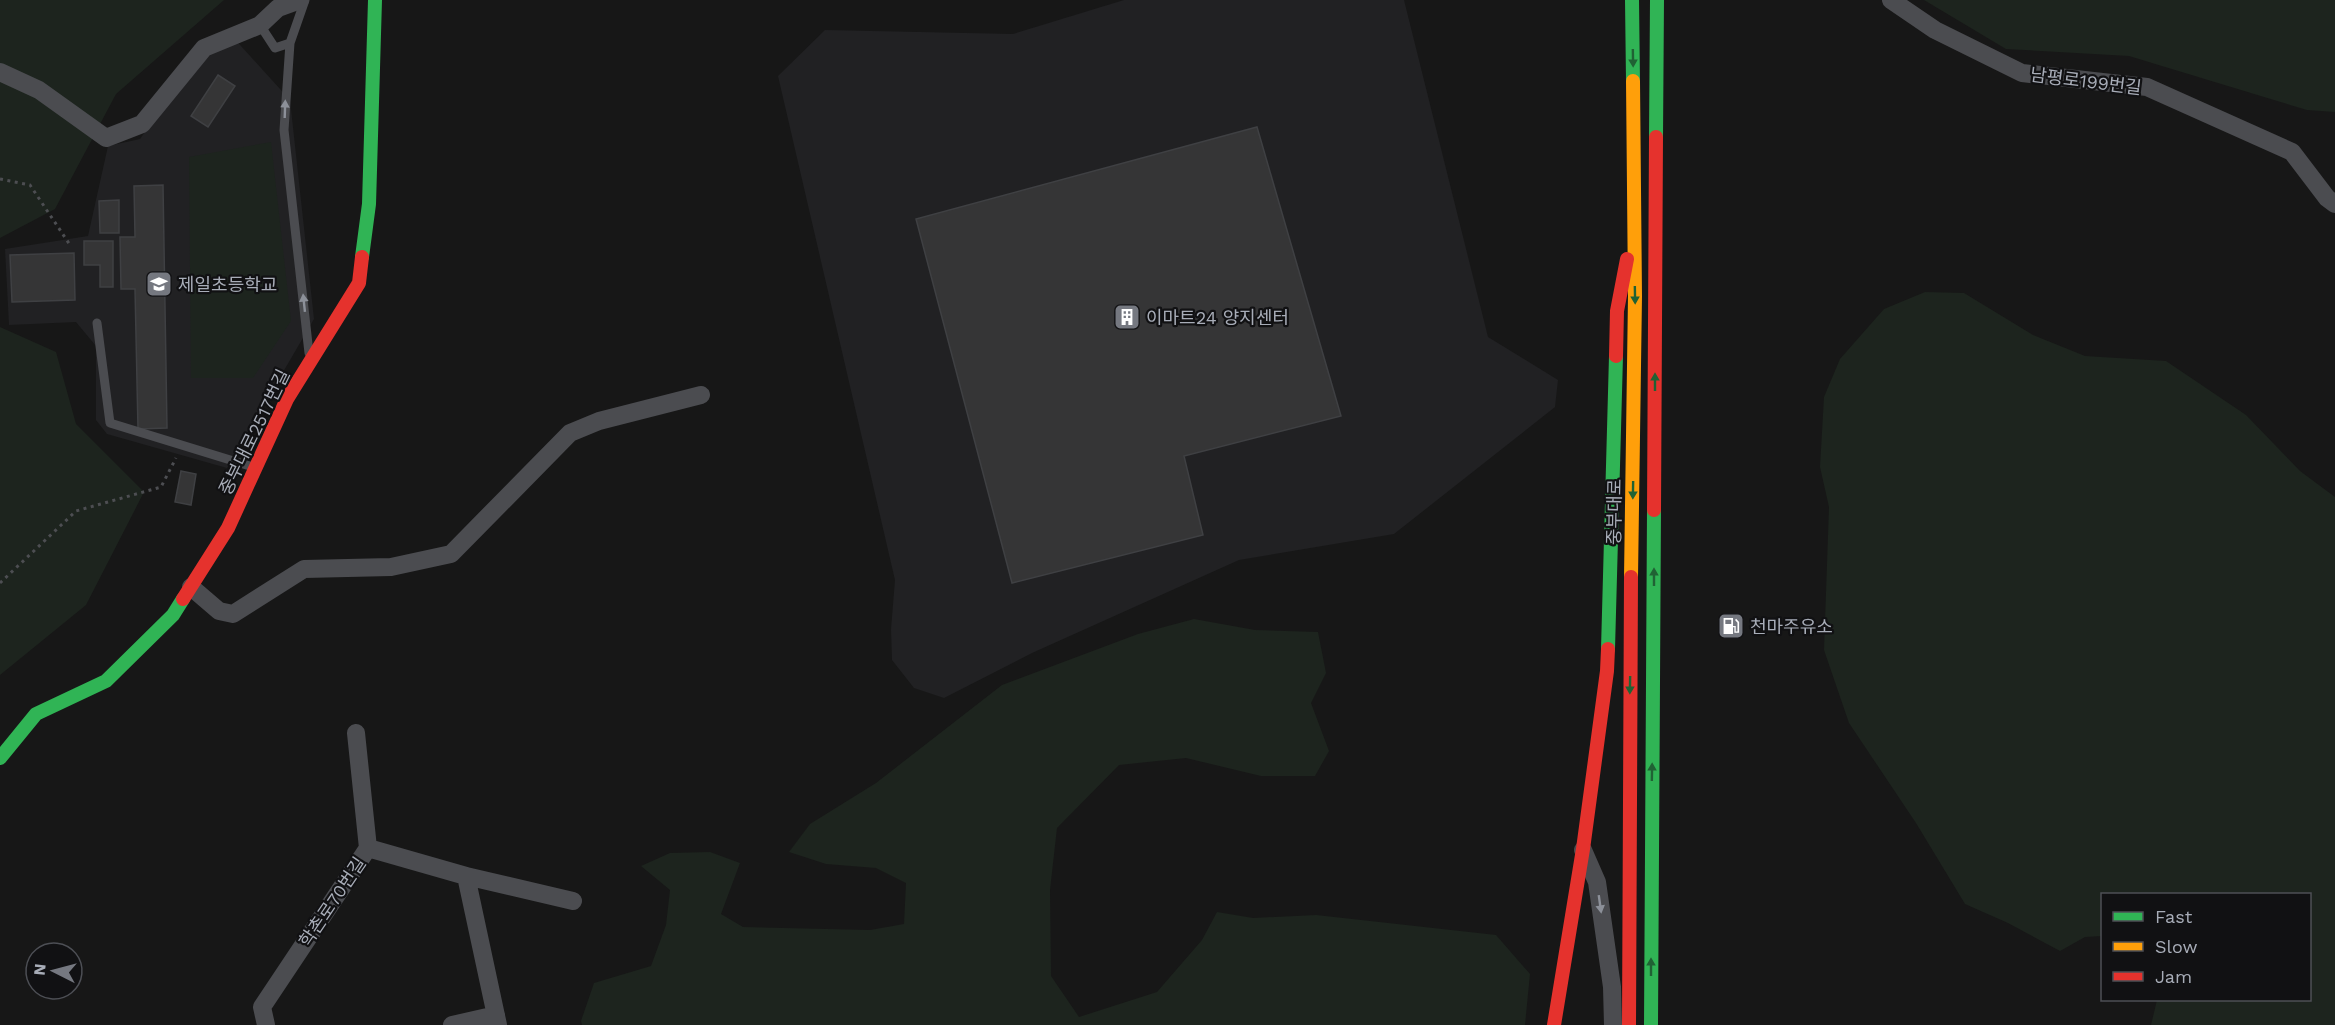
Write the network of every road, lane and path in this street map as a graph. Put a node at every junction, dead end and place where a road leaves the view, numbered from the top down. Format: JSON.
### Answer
{"nodes":[{"id":1,"x":300,"y":0,"type":"edge"},
{"id":2,"x":305,"y":0,"type":"edge"},
{"id":3,"x":375,"y":0,"type":"edge"},
{"id":4,"x":1632,"y":0,"type":"edge"},
{"id":5,"x":1657,"y":0,"type":"edge"},
{"id":6,"x":1891,"y":0,"type":"edge"},
{"id":7,"x":260,"y":25,"type":"junction"},
{"id":8,"x":290,"y":44,"type":"junction"},
{"id":9,"x":0,"y":72,"type":"edge"},
{"id":10,"x":0,"y":179,"type":"edge"},
{"id":11,"x":2335,"y":204,"type":"edge"},
{"id":12,"x":1632,"y":230,"type":"junction"},
{"id":13,"x":70,"y":245,"type":"dead end"},
{"id":14,"x":97,"y":322,"type":"dead end"},
{"id":15,"x":310,"y":361,"type":"junction"},
{"id":16,"x":701,"y":395,"type":"dead end"},
{"id":17,"x":182,"y":445,"type":"junction"},
{"id":18,"x":256,"y":468,"type":"junction"},
{"id":19,"x":0,"y":583,"type":"edge"},
{"id":20,"x":191,"y":587,"type":"junction"},
{"id":21,"x":356,"y":732,"type":"dead end"},
{"id":22,"x":0,"y":758,"type":"edge"},
{"id":23,"x":368,"y":848,"type":"junction"},
{"id":24,"x":1583,"y":849,"type":"junction"},
{"id":25,"x":466,"y":876,"type":"junction"},
{"id":26,"x":573,"y":901,"type":"dead end"},
{"id":27,"x":497,"y":1020,"type":"edge"},
{"id":28,"x":266,"y":1025,"type":"edge"},
{"id":29,"x":452,"y":1025,"type":"edge"},
{"id":30,"x":1554,"y":1025,"type":"edge"},
{"id":31,"x":1613,"y":1025,"type":"edge"},
{"id":32,"x":1629,"y":1025,"type":"edge"},
{"id":33,"x":1651,"y":1025,"type":"edge"}],
"edges":[{"from":1,"to":7,"type":"street"},
{"from":2,"to":8,"type":"lane"},
{"from":3,"to":15,"type":"main road","name":"중부대로2517번길"},
{"from":4,"to":12,"type":"main road","name":"중부대로","one_way":true},
{"from":33,"to":5,"type":"main road","one_way":true},
{"from":6,"to":11,"type":"street","name":"남평로199번길"},
{"from":7,"to":8,"type":"lane"},
{"from":7,"to":9,"type":"street"},
{"from":15,"to":8,"type":"lane","one_way":true},
{"from":10,"to":13,"type":"path"},
{"from":12,"to":24,"type":"main road"},
{"from":12,"to":32,"type":"main road","name":"중부대로","one_way":true},
{"from":14,"to":17,"type":"lane"},
{"from":15,"to":18,"type":"main road","name":"중부대로2517번길"},
{"from":16,"to":20,"type":"street"},
{"from":17,"to":18,"type":"lane"},
{"from":17,"to":19,"type":"path"},
{"from":18,"to":20,"type":"main road","name":"중부대로2517번길"},
{"from":20,"to":22,"type":"main road","name":"중부대로2517번길"},
{"from":21,"to":23,"type":"street","name":"학촌로70번길"},
{"from":23,"to":25,"type":"street"},
{"from":23,"to":28,"type":"street","name":"학촌로70번길"},
{"from":24,"to":30,"type":"main road"},
{"from":24,"to":31,"type":"street","one_way":true},
{"from":25,"to":26,"type":"street"},
{"from":25,"to":27,"type":"street"},
{"from":27,"to":29,"type":"street"}]}
